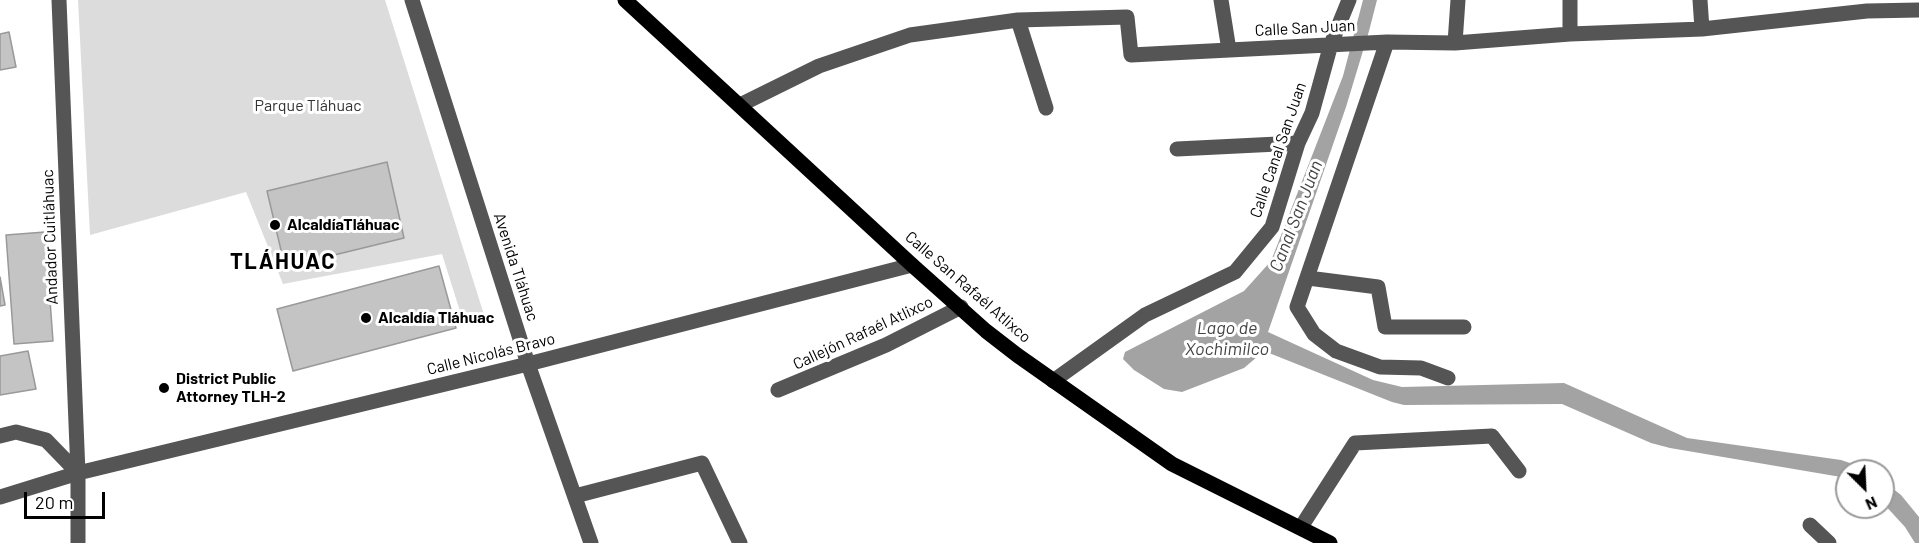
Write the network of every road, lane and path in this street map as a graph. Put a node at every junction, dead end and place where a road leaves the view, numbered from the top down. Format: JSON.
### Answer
{"nodes":[{"id":1,"x":59,"y":0,"type":"edge"},
{"id":2,"x":412,"y":0,"type":"edge"},
{"id":3,"x":625,"y":0,"type":"edge"},
{"id":4,"x":1221,"y":0,"type":"edge"},
{"id":5,"x":1349,"y":0,"type":"edge"},
{"id":6,"x":1458,"y":0,"type":"edge"},
{"id":7,"x":1570,"y":0,"type":"edge"},
{"id":8,"x":1700,"y":0,"type":"edge"},
{"id":9,"x":1866,"y":6,"type":"edge"},
{"id":10,"x":1919,"y":10,"type":"edge"},
{"id":11,"x":1018,"y":20,"type":"junction"},
{"id":12,"x":1702,"y":29,"type":"junction"},
{"id":13,"x":1570,"y":34,"type":"junction"},
{"id":14,"x":1388,"y":42,"type":"junction"},
{"id":15,"x":1455,"y":43,"type":"junction"},
{"id":16,"x":1331,"y":44,"type":"junction"},
{"id":17,"x":1229,"y":50,"type":"junction"},
{"id":18,"x":740,"y":105,"type":"junction"},
{"id":19,"x":1046,"y":108,"type":"dead end"},
{"id":20,"x":1298,"y":143,"type":"junction"},
{"id":21,"x":1177,"y":149,"type":"dead end"},
{"id":22,"x":912,"y":264,"type":"junction"},
{"id":23,"x":1308,"y":278,"type":"junction"},
{"id":24,"x":961,"y":307,"type":"junction"},
{"id":25,"x":1464,"y":327,"type":"dead end"},
{"id":26,"x":528,"y":364,"type":"junction"},
{"id":27,"x":1448,"y":378,"type":"dead end"},
{"id":28,"x":1053,"y":381,"type":"junction"},
{"id":29,"x":778,"y":390,"type":"dead end"},
{"id":30,"x":0,"y":436,"type":"edge"},
{"id":31,"x":1520,"y":471,"type":"dead end"},
{"id":32,"x":78,"y":474,"type":"junction"},
{"id":33,"x":575,"y":496,"type":"junction"},
{"id":34,"x":0,"y":497,"type":"edge"},
{"id":35,"x":1810,"y":525,"type":"dead end"},
{"id":36,"x":1301,"y":528,"type":"junction"},
{"id":37,"x":78,"y":543,"type":"edge"},
{"id":38,"x":591,"y":543,"type":"edge"},
{"id":39,"x":740,"y":543,"type":"edge"},
{"id":40,"x":1330,"y":543,"type":"edge"},
{"id":41,"x":1829,"y":543,"type":"edge"}],
"edges":[{"from":1,"to":32,"type":"street","name":"Andador Cuitláhuac"},
{"from":2,"to":26,"type":"street","name":"Avenida Tláhuac"},
{"from":3,"to":18,"type":"main road","name":"Calle San Rafaél Atlixco"},
{"from":4,"to":17,"type":"street"},
{"from":5,"to":16,"type":"street","name":"Calle Canal San Juan"},
{"from":6,"to":15,"type":"street"},
{"from":7,"to":13,"type":"street"},
{"from":8,"to":12,"type":"street"},
{"from":9,"to":10,"type":"street","name":"Calle San Juan"},
{"from":9,"to":12,"type":"street","name":"Calle San Juan"},
{"from":11,"to":17,"type":"street","name":"Calle San Juan"},
{"from":11,"to":18,"type":"street","name":"Calle San Juan"},
{"from":11,"to":19,"type":"street"},
{"from":12,"to":13,"type":"street","name":"Calle San Juan"},
{"from":13,"to":15,"type":"street","name":"Calle San Juan"},
{"from":14,"to":15,"type":"street","name":"Calle San Juan"},
{"from":14,"to":16,"type":"street","name":"Calle San Juan"},
{"from":14,"to":23,"type":"street"},
{"from":16,"to":17,"type":"street","name":"Calle San Juan"},
{"from":16,"to":20,"type":"street","name":"Calle Canal San Juan"},
{"from":18,"to":22,"type":"main road","name":"Calle San Rafaél Atlixco"},
{"from":20,"to":21,"type":"street"},
{"from":20,"to":28,"type":"street","name":"Calle Canal San Juan"},
{"from":22,"to":24,"type":"main road","name":"Calle San Rafaél Atlixco"},
{"from":22,"to":26,"type":"street","name":"Calle Nicolás Bravo"},
{"from":23,"to":25,"type":"street"},
{"from":23,"to":27,"type":"street"},
{"from":24,"to":28,"type":"main road","name":"Calle San Rafaél Atlixco"},
{"from":24,"to":29,"type":"street","name":"Callejón Rafaél Atlixco"},
{"from":26,"to":32,"type":"street","name":"Calle Nicolás Bravo"},
{"from":26,"to":33,"type":"street","name":"Avenida Tláhuac"},
{"from":28,"to":36,"type":"main road","name":"Calle San Rafaél Atlixco"},
{"from":30,"to":32,"type":"street"},
{"from":31,"to":36,"type":"street"},
{"from":32,"to":34,"type":"street","name":"Calle Nicolás Bravo"},
{"from":32,"to":37,"type":"street","name":"Andador Cuitláhuac"},
{"from":33,"to":38,"type":"street","name":"Avenida Tláhuac"},
{"from":33,"to":39,"type":"street"},
{"from":35,"to":41,"type":"street"},
{"from":36,"to":40,"type":"main road","name":"Calle San Rafaél Atlixco"}]}
